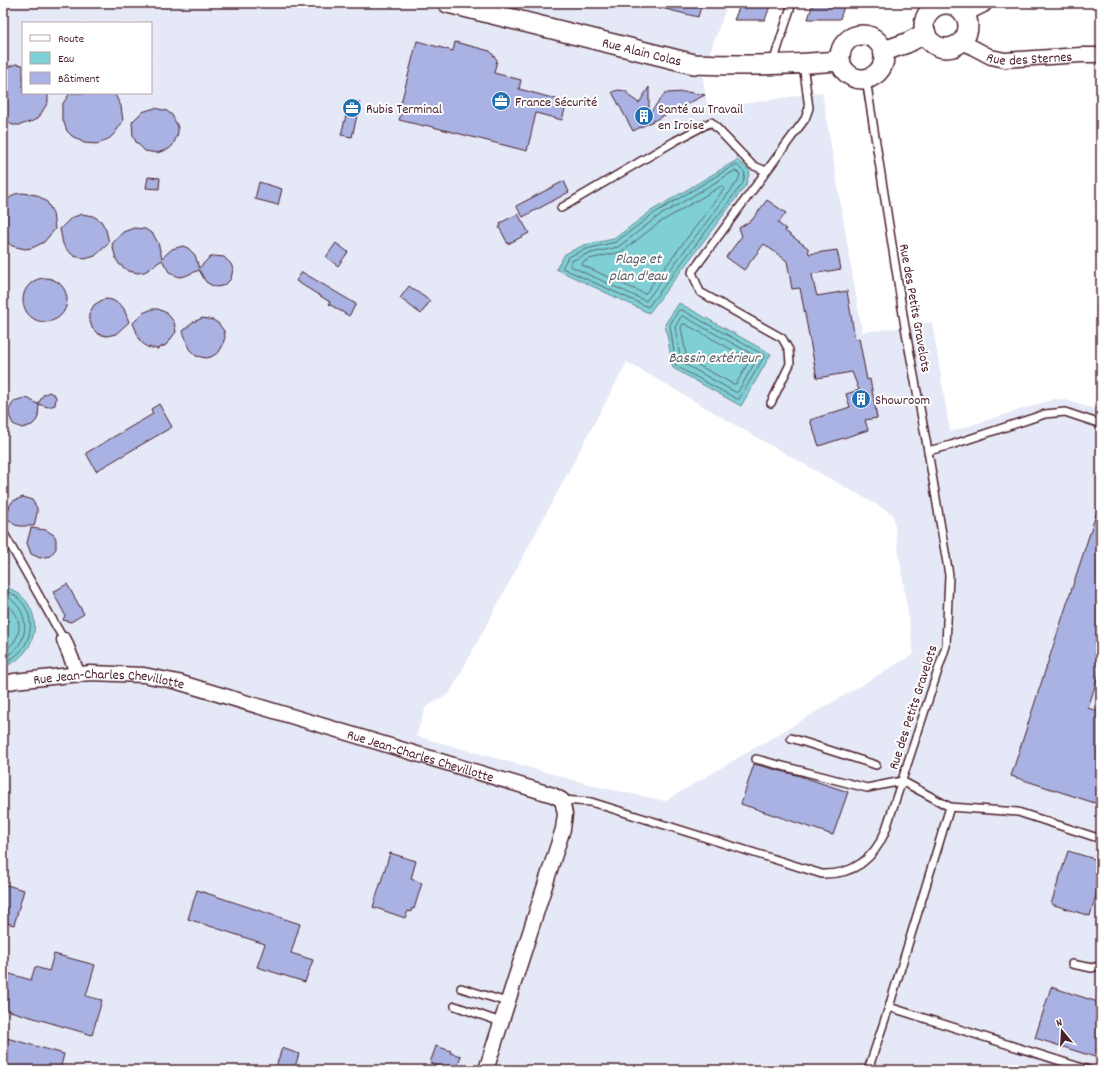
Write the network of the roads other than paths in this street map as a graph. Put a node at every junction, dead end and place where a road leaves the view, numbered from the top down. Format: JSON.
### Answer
{"nodes":[{"id":1,"x":448,"y":3,"type":"edge"},
{"id":2,"x":792,"y":3,"type":"edge"},
{"id":3,"x":982,"y":3,"type":"edge"},
{"id":4,"x":936,"y":4,"type":"edge"},
{"id":5,"x":964,"y":12,"type":"junction"},
{"id":6,"x":926,"y":33,"type":"junction"},
{"id":7,"x":962,"y":41,"type":"junction"},
{"id":8,"x":884,"y":52,"type":"junction"},
{"id":9,"x":1101,"y":55,"type":"edge"},
{"id":10,"x":840,"y":61,"type":"junction"},
{"id":11,"x":803,"y":64,"type":"junction"},
{"id":12,"x":772,"y":65,"type":"junction"},
{"id":13,"x":866,"y":79,"type":"junction"},
{"id":14,"x":766,"y":171,"type":"junction"},
{"id":15,"x":561,"y":208,"type":"dead end"},
{"id":16,"x":771,"y":403,"type":"dead end"},
{"id":17,"x":1101,"y":424,"type":"edge"},
{"id":18,"x":928,"y":451,"type":"junction"},
{"id":19,"x":3,"y":532,"type":"edge"},
{"id":20,"x":64,"y":640,"type":"joint"},
{"id":21,"x":78,"y":675,"type":"junction"},
{"id":22,"x":3,"y":684,"type":"edge"},
{"id":23,"x":791,"y":738,"type":"dead end"},
{"id":24,"x":756,"y":759,"type":"dead end"},
{"id":25,"x":876,"y":765,"type":"dead end"},
{"id":26,"x":902,"y":781,"type":"junction"},
{"id":27,"x":562,"y":800,"type":"junction"},
{"id":28,"x":950,"y":807,"type":"junction"},
{"id":29,"x":1101,"y":839,"type":"edge"},
{"id":30,"x":1072,"y":964,"type":"dead end"},
{"id":31,"x":1101,"y":965,"type":"edge"},
{"id":32,"x":461,"y":988,"type":"dead end"},
{"id":33,"x":507,"y":1002,"type":"junction"},
{"id":34,"x":455,"y":1006,"type":"dead end"},
{"id":35,"x":889,"y":1008,"type":"junction"},
{"id":36,"x":501,"y":1022,"type":"junction"},
{"id":37,"x":486,"y":1070,"type":"edge"},
{"id":38,"x":868,"y":1070,"type":"edge"},
{"id":39,"x":1089,"y":1070,"type":"edge"}],
"edges":[{"from":1,"to":12,"type":"street","name":"Rue Alain Colas"},
{"from":2,"to":12,"type":"lane"},
{"from":3,"to":5,"type":"street"},
{"from":4,"to":5,"type":"street"},
{"from":4,"to":6,"type":"street"},
{"from":5,"to":7,"type":"street"},
{"from":6,"to":7,"type":"street"},
{"from":6,"to":8,"type":"street"},
{"from":7,"to":9,"type":"street","name":"Rue des Sternes"},
{"from":8,"to":10,"type":"street"},
{"from":8,"to":13,"type":"street"},
{"from":10,"to":11,"type":"street","name":"Rue Alain Colas"},
{"from":10,"to":13,"type":"street"},
{"from":11,"to":12,"type":"street","name":"Rue Alain Colas"},
{"from":11,"to":14,"type":"lane"},
{"from":13,"to":18,"type":"lane","name":"Rue des Petits Gravelots"},
{"from":14,"to":15,"type":"lane"},
{"from":14,"to":16,"type":"lane"},
{"from":17,"to":18,"type":"lane"},
{"from":18,"to":26,"type":"lane","name":"Rue des Petits Gravelots"},
{"from":19,"to":20,"type":"lane"},
{"from":20,"to":21,"type":"street"},
{"from":21,"to":22,"type":"street","name":"Rue Jean-Charles Chevillotte"},
{"from":21,"to":27,"type":"street","name":"Rue Jean-Charles Chevillotte"},
{"from":23,"to":25,"type":"lane"},
{"from":24,"to":26,"type":"lane"},
{"from":26,"to":27,"type":"lane","name":"Rue des Petits Gravelots"},
{"from":26,"to":28,"type":"lane"},
{"from":27,"to":33,"type":"street"},
{"from":28,"to":29,"type":"lane"},
{"from":28,"to":35,"type":"lane"},
{"from":30,"to":31,"type":"lane"},
{"from":32,"to":33,"type":"lane"},
{"from":33,"to":36,"type":"street"},
{"from":34,"to":36,"type":"lane"},
{"from":35,"to":38,"type":"lane"},
{"from":35,"to":39,"type":"lane"},
{"from":36,"to":37,"type":"street"}]}
